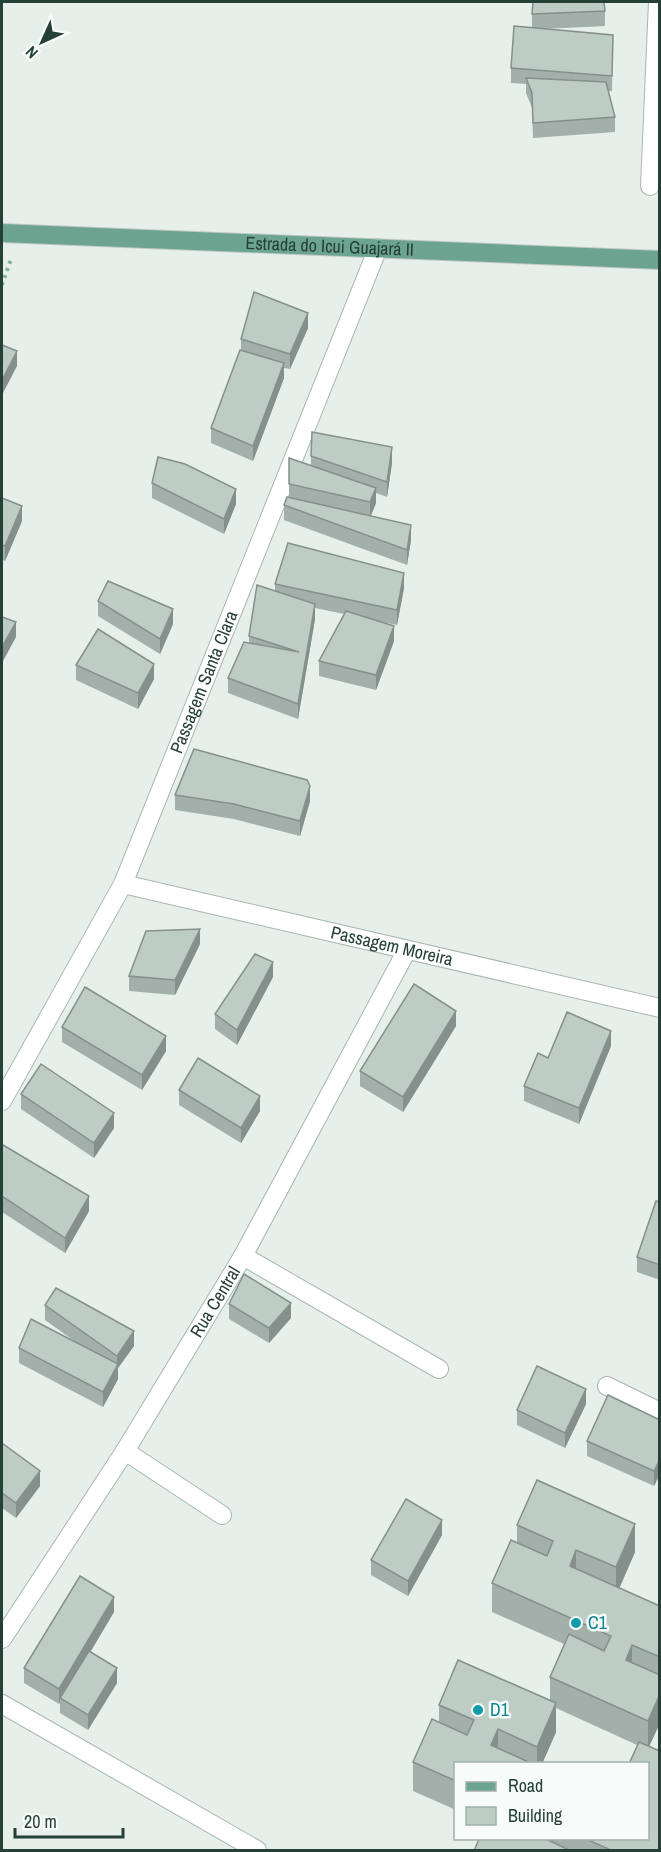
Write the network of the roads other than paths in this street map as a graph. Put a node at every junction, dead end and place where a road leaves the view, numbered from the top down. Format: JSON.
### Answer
{"nodes":[{"id":1,"x":658,"y":2,"type":"edge"},
{"id":2,"x":650,"y":186,"type":"dead end"},
{"id":3,"x":2,"y":232,"type":"edge"},
{"id":4,"x":378,"y":248,"type":"junction"},
{"id":5,"x":660,"y":260,"type":"edge"},
{"id":6,"x":123,"y":884,"type":"junction"},
{"id":7,"x":407,"y":950,"type":"junction"},
{"id":8,"x":660,"y":1008,"type":"edge"},
{"id":9,"x":2,"y":1101,"type":"edge"},
{"id":10,"x":243,"y":1256,"type":"junction"},
{"id":11,"x":439,"y":1370,"type":"dead end"},
{"id":12,"x":607,"y":1386,"type":"dead end"},
{"id":13,"x":660,"y":1412,"type":"edge"},
{"id":14,"x":125,"y":1451,"type":"junction"},
{"id":15,"x":222,"y":1515,"type":"dead end"},
{"id":16,"x":2,"y":1639,"type":"edge"},
{"id":17,"x":2,"y":1704,"type":"edge"},
{"id":18,"x":238,"y":1846,"type":"edge"},
{"id":19,"x":257,"y":1851,"type":"edge"}],
"edges":[{"from":1,"to":2,"type":"street"},
{"from":3,"to":4,"type":"main road","name":"Estrada do Icui Guajará II"},
{"from":4,"to":5,"type":"main road","name":"Estrada do Icui Guajará II"},
{"from":4,"to":6,"type":"street","name":"Passagem Santa Clara"},
{"from":6,"to":7,"type":"street","name":"Passagem Moreira"},
{"from":6,"to":9,"type":"street","name":"Passagem Santa Clara"},
{"from":7,"to":8,"type":"street","name":"Passagem Moreira"},
{"from":7,"to":10,"type":"street","name":"Rua Central"},
{"from":10,"to":11,"type":"street"},
{"from":10,"to":14,"type":"street","name":"Rua Central"},
{"from":12,"to":13,"type":"street"},
{"from":14,"to":15,"type":"street"},
{"from":14,"to":16,"type":"street","name":"Rua Central"},
{"from":17,"to":18,"type":"street"},
{"from":18,"to":19,"type":"street"}]}
